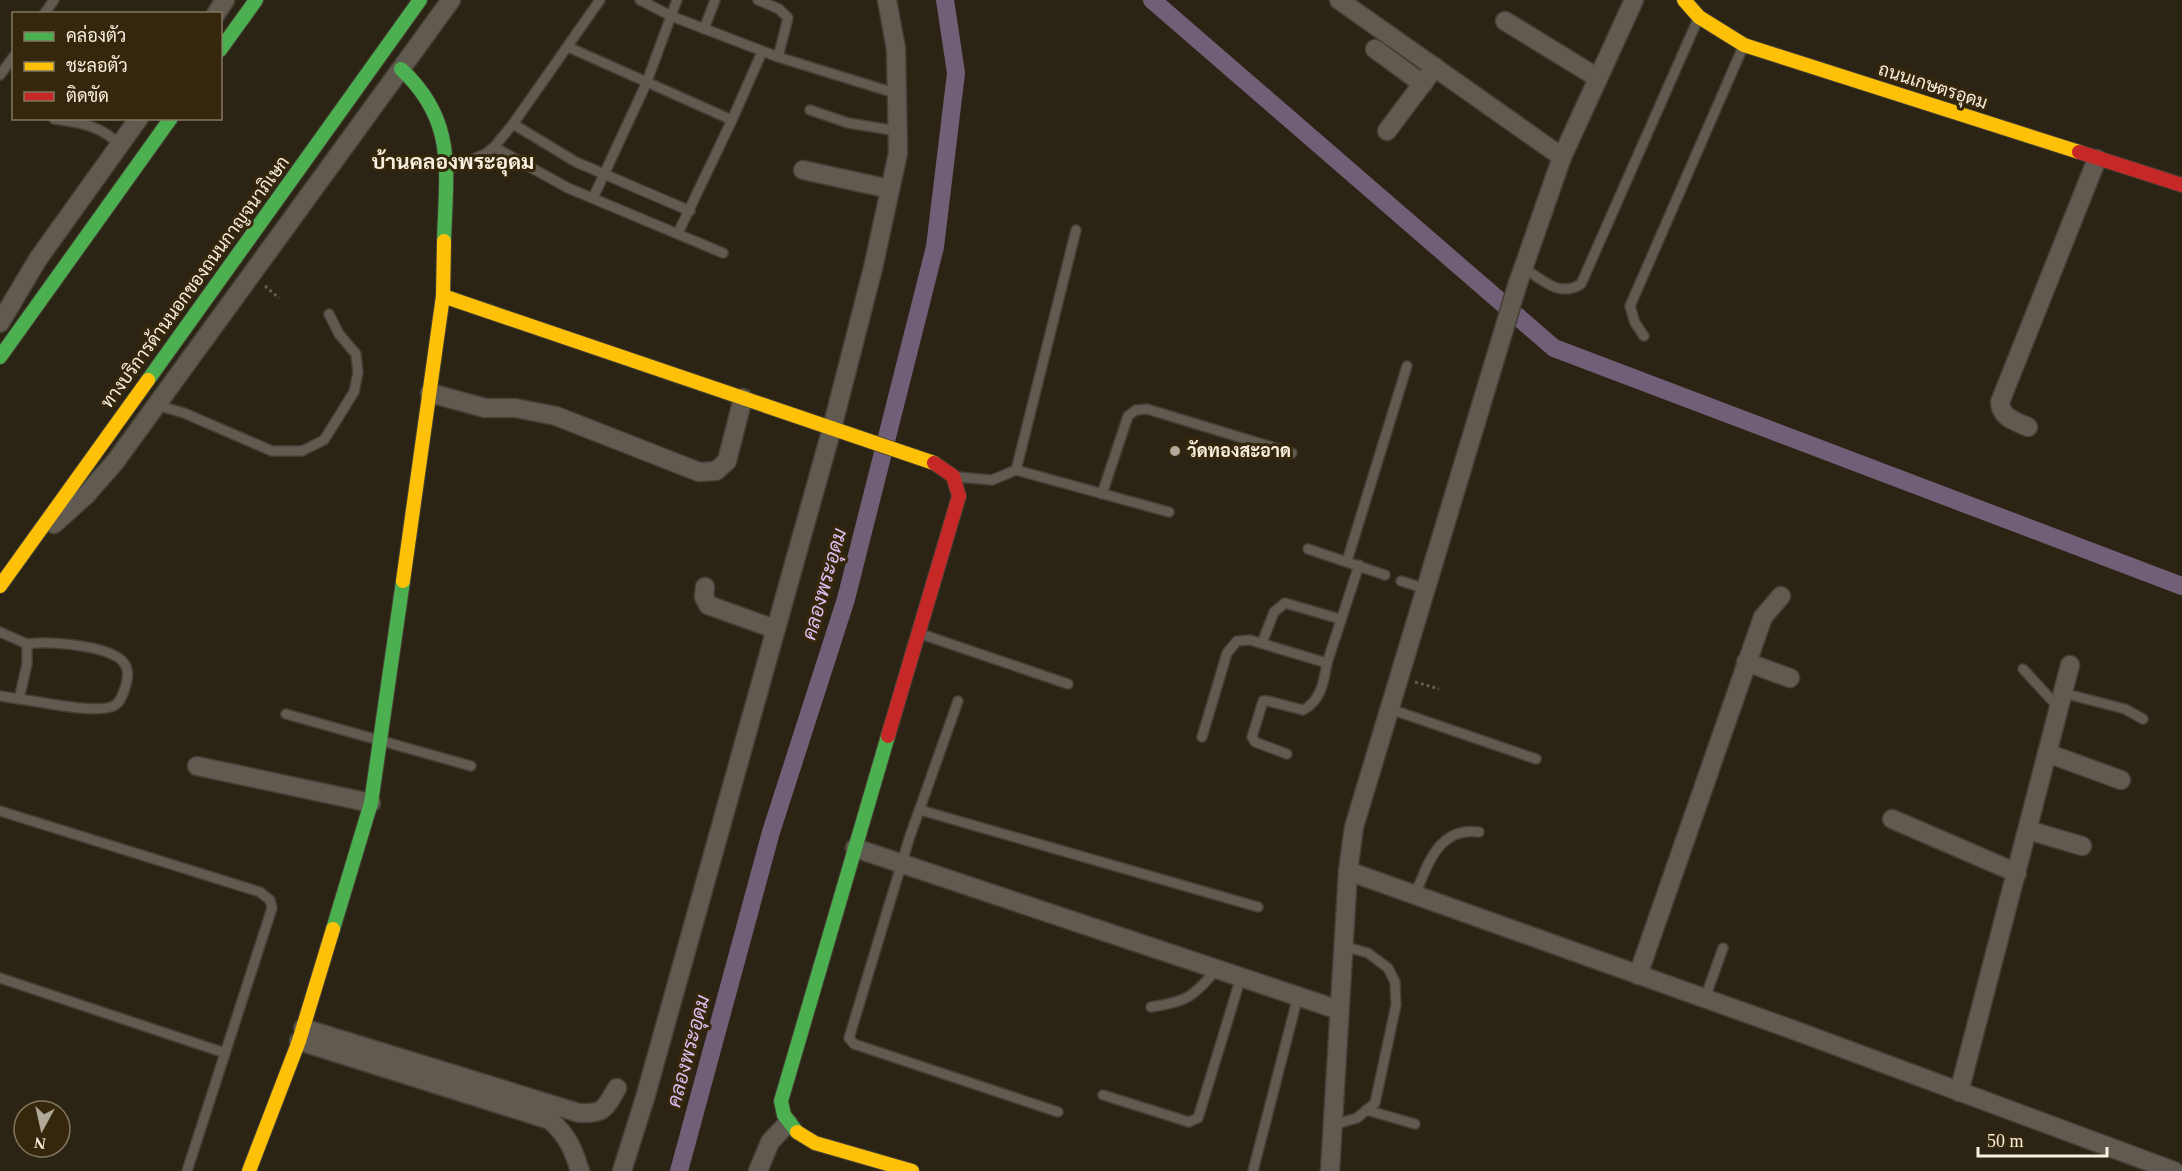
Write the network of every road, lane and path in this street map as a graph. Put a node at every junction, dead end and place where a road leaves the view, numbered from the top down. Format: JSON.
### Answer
{"nodes":[{"id":1,"x":256,"y":0,"type":"edge"},
{"id":2,"x":420,"y":0,"type":"edge"},
{"id":3,"x":451,"y":0,"type":"edge"},
{"id":4,"x":600,"y":0,"type":"edge"},
{"id":5,"x":640,"y":0,"type":"edge"},
{"id":6,"x":677,"y":0,"type":"edge"},
{"id":7,"x":715,"y":0,"type":"edge"},
{"id":8,"x":758,"y":0,"type":"edge"},
{"id":9,"x":888,"y":0,"type":"edge"},
{"id":10,"x":1339,"y":0,"type":"edge"},
{"id":11,"x":1634,"y":0,"type":"edge"},
{"id":12,"x":1684,"y":0,"type":"edge"},
{"id":13,"x":671,"y":16,"type":"junction"},
{"id":14,"x":1699,"y":17,"type":"junction"},
{"id":15,"x":1505,"y":21,"type":"dead end"},
{"id":16,"x":704,"y":29,"type":"junction"},
{"id":17,"x":1744,"y":45,"type":"junction"},
{"id":18,"x":568,"y":46,"type":"junction"},
{"id":19,"x":222,"y":47,"type":"edge"},
{"id":20,"x":1375,"y":49,"type":"dead end"},
{"id":21,"x":762,"y":52,"type":"junction"},
{"id":22,"x":778,"y":57,"type":"junction"},
{"id":23,"x":12,"y":59,"type":"edge"},
{"id":24,"x":1435,"y":67,"type":"junction"},
{"id":25,"x":401,"y":69,"type":"junction"},
{"id":26,"x":0,"y":75,"type":"edge"},
{"id":27,"x":1598,"y":78,"type":"junction"},
{"id":28,"x":646,"y":84,"type":"junction"},
{"id":29,"x":1423,"y":84,"type":"junction"},
{"id":30,"x":898,"y":94,"type":"junction"},
{"id":31,"x":810,"y":110,"type":"dead end"},
{"id":32,"x":61,"y":120,"type":"edge"},
{"id":33,"x":138,"y":120,"type":"edge"},
{"id":34,"x":170,"y":120,"type":"edge"},
{"id":35,"x":732,"y":120,"type":"junction"},
{"id":36,"x":513,"y":124,"type":"junction"},
{"id":37,"x":898,"y":131,"type":"junction"},
{"id":38,"x":1387,"y":131,"type":"dead end"},
{"id":39,"x":120,"y":145,"type":"junction"},
{"id":40,"x":494,"y":147,"type":"junction"},
{"id":41,"x":1562,"y":157,"type":"junction"},
{"id":42,"x":2097,"y":159,"type":"junction"},
{"id":43,"x":446,"y":170,"type":"junction"},
{"id":44,"x":803,"y":170,"type":"dead end"},
{"id":45,"x":604,"y":174,"type":"junction"},
{"id":46,"x":2182,"y":185,"type":"edge"},
{"id":47,"x":890,"y":189,"type":"junction"},
{"id":48,"x":593,"y":198,"type":"junction"},
{"id":49,"x":690,"y":211,"type":"junction"},
{"id":50,"x":1076,"y":230,"type":"dead end"},
{"id":51,"x":678,"y":233,"type":"junction"},
{"id":52,"x":723,"y":253,"type":"dead end"},
{"id":53,"x":1524,"y":268,"type":"junction"},
{"id":54,"x":443,"y":296,"type":"junction"},
{"id":55,"x":329,"y":314,"type":"dead end"},
{"id":56,"x":0,"y":323,"type":"edge"},
{"id":57,"x":1644,"y":336,"type":"dead end"},
{"id":58,"x":0,"y":357,"type":"edge"},
{"id":59,"x":1407,"y":366,"type":"dead end"},
{"id":60,"x":430,"y":393,"type":"junction"},
{"id":61,"x":743,"y":398,"type":"junction"},
{"id":62,"x":156,"y":405,"type":"junction"},
{"id":63,"x":2028,"y":427,"type":"dead end"},
{"id":64,"x":832,"y":428,"type":"junction"},
{"id":65,"x":1292,"y":453,"type":"dead end"},
{"id":66,"x":1016,"y":470,"type":"junction"},
{"id":67,"x":956,"y":477,"type":"junction"},
{"id":68,"x":1102,"y":494,"type":"junction"},
{"id":69,"x":1169,"y":512,"type":"dead end"},
{"id":70,"x":28,"y":546,"type":"junction"},
{"id":71,"x":1308,"y":549,"type":"dead end"},
{"id":72,"x":1347,"y":561,"type":"junction"},
{"id":73,"x":1359,"y":565,"type":"junction"},
{"id":74,"x":1385,"y":575,"type":"dead end"},
{"id":75,"x":1401,"y":581,"type":"dead end"},
{"id":76,"x":0,"y":586,"type":"edge"},
{"id":77,"x":705,"y":587,"type":"dead end"},
{"id":78,"x":1426,"y":589,"type":"junction"},
{"id":79,"x":1781,"y":596,"type":"dead end"},
{"id":80,"x":1340,"y":619,"type":"junction"},
{"id":81,"x":775,"y":628,"type":"junction"},
{"id":82,"x":0,"y":632,"type":"edge"},
{"id":83,"x":918,"y":633,"type":"junction"},
{"id":84,"x":1262,"y":643,"type":"junction"},
{"id":85,"x":27,"y":644,"type":"junction"},
{"id":86,"x":1746,"y":662,"type":"junction"},
{"id":87,"x":1327,"y":663,"type":"junction"},
{"id":88,"x":2070,"y":665,"type":"dead end"},
{"id":89,"x":2023,"y":669,"type":"dead end"},
{"id":90,"x":1399,"y":678,"type":"junction"},
{"id":91,"x":1790,"y":678,"type":"dead end"},
{"id":92,"x":1068,"y":684,"type":"dead end"},
{"id":93,"x":1439,"y":689,"type":"dead end"},
{"id":94,"x":0,"y":696,"type":"edge"},
{"id":95,"x":19,"y":699,"type":"junction"},
{"id":96,"x":958,"y":701,"type":"dead end"},
{"id":97,"x":2061,"y":701,"type":"junction"},
{"id":98,"x":1390,"y":709,"type":"junction"},
{"id":99,"x":286,"y":714,"type":"dead end"},
{"id":100,"x":2143,"y":719,"type":"dead end"},
{"id":101,"x":1202,"y":736,"type":"dead end"},
{"id":102,"x":381,"y":742,"type":"junction"},
{"id":103,"x":2047,"y":753,"type":"junction"},
{"id":104,"x":1287,"y":754,"type":"dead end"},
{"id":105,"x":1536,"y":759,"type":"dead end"},
{"id":106,"x":197,"y":766,"type":"dead end"},
{"id":107,"x":471,"y":766,"type":"dead end"},
{"id":108,"x":2121,"y":780,"type":"dead end"},
{"id":109,"x":371,"y":803,"type":"junction"},
{"id":110,"x":920,"y":810,"type":"junction"},
{"id":111,"x":0,"y":811,"type":"edge"},
{"id":112,"x":1892,"y":819,"type":"dead end"},
{"id":113,"x":2028,"y":830,"type":"junction"},
{"id":114,"x":1479,"y":832,"type":"dead end"},
{"id":115,"x":2082,"y":846,"type":"dead end"},
{"id":116,"x":855,"y":848,"type":"junction"},
{"id":117,"x":902,"y":863,"type":"junction"},
{"id":118,"x":1348,"y":871,"type":"junction"},
{"id":119,"x":2017,"y":873,"type":"junction"},
{"id":120,"x":1415,"y":895,"type":"junction"},
{"id":121,"x":1258,"y":908,"type":"dead end"},
{"id":122,"x":1343,"y":946,"type":"junction"},
{"id":123,"x":1723,"y":948,"type":"dead end"},
{"id":124,"x":1216,"y":969,"type":"junction"},
{"id":125,"x":1638,"y":975,"type":"junction"},
{"id":126,"x":1241,"y":977,"type":"junction"},
{"id":127,"x":0,"y":978,"type":"edge"},
{"id":128,"x":1298,"y":996,"type":"junction"},
{"id":129,"x":1705,"y":998,"type":"junction"},
{"id":130,"x":1151,"y":1007,"type":"dead end"},
{"id":131,"x":1340,"y":1010,"type":"junction"},
{"id":132,"x":301,"y":1035,"type":"junction"},
{"id":133,"x":225,"y":1053,"type":"junction"},
{"id":134,"x":617,"y":1088,"type":"dead end"},
{"id":135,"x":1959,"y":1092,"type":"junction"},
{"id":136,"x":1103,"y":1095,"type":"dead end"},
{"id":137,"x":1366,"y":1110,"type":"junction"},
{"id":138,"x":1058,"y":1112,"type":"dead end"},
{"id":139,"x":788,"y":1123,"type":"junction"},
{"id":140,"x":1415,"y":1124,"type":"dead end"},
{"id":141,"x":1333,"y":1125,"type":"junction"},
{"id":142,"x":187,"y":1171,"type":"edge"},
{"id":143,"x":249,"y":1171,"type":"edge"},
{"id":144,"x":580,"y":1171,"type":"edge"},
{"id":145,"x":622,"y":1171,"type":"edge"},
{"id":146,"x":758,"y":1171,"type":"edge"},
{"id":147,"x":912,"y":1171,"type":"edge"},
{"id":148,"x":1253,"y":1171,"type":"edge"},
{"id":149,"x":1330,"y":1171,"type":"edge"},
{"id":150,"x":2174,"y":1171,"type":"edge"}],
"edges":[{"from":1,"to":19,"type":"street"},
{"from":2,"to":70,"type":"street","name":"ทางบริการด้านนอกของถนนกาญจนาภิเษก"},
{"from":3,"to":25,"type":"street"},
{"from":4,"to":18,"type":"lane"},
{"from":5,"to":13,"type":"lane"},
{"from":6,"to":13,"type":"lane"},
{"from":7,"to":16,"type":"lane"},
{"from":8,"to":22,"type":"lane"},
{"from":9,"to":30,"type":"street"},
{"from":10,"to":24,"type":"street"},
{"from":11,"to":27,"type":"street"},
{"from":12,"to":14,"type":"street","name":"ถนนเกษตรอุดม"},
{"from":13,"to":16,"type":"lane"},
{"from":13,"to":28,"type":"lane"},
{"from":14,"to":17,"type":"street","name":"ถนนเกษตรอุดม"},
{"from":14,"to":53,"type":"lane"},
{"from":15,"to":27,"type":"street"},
{"from":16,"to":21,"type":"lane"},
{"from":17,"to":42,"type":"street","name":"ถนนเกษตรอุดม"},
{"from":17,"to":57,"type":"lane"},
{"from":18,"to":28,"type":"lane"},
{"from":18,"to":36,"type":"lane"},
{"from":20,"to":29,"type":"street"},
{"from":21,"to":22,"type":"lane"},
{"from":21,"to":35,"type":"lane"},
{"from":22,"to":30,"type":"lane"},
{"from":23,"to":26,"type":"lane"},
{"from":24,"to":29,"type":"street"},
{"from":24,"to":41,"type":"street"},
{"from":25,"to":43,"type":"street"},
{"from":25,"to":62,"type":"street"},
{"from":27,"to":41,"type":"street"},
{"from":28,"to":35,"type":"lane"},
{"from":28,"to":45,"type":"lane"},
{"from":29,"to":38,"type":"street"},
{"from":30,"to":37,"type":"street"},
{"from":31,"to":37,"type":"lane"},
{"from":32,"to":39,"type":"lane"},
{"from":33,"to":39,"type":"street"},
{"from":34,"to":58,"type":"street"},
{"from":35,"to":49,"type":"lane"},
{"from":36,"to":40,"type":"lane"},
{"from":36,"to":45,"type":"lane"},
{"from":37,"to":47,"type":"street"},
{"from":39,"to":56,"type":"street"},
{"from":40,"to":43,"type":"lane"},
{"from":40,"to":48,"type":"lane"},
{"from":41,"to":53,"type":"street"},
{"from":42,"to":46,"type":"street","name":"ถนนเกษตรอุดม"},
{"from":42,"to":63,"type":"street"},
{"from":43,"to":54,"type":"street"},
{"from":44,"to":47,"type":"street"},
{"from":45,"to":48,"type":"lane"},
{"from":45,"to":49,"type":"lane"},
{"from":47,"to":64,"type":"street"},
{"from":48,"to":51,"type":"lane"},
{"from":49,"to":51,"type":"lane"},
{"from":50,"to":66,"type":"lane"},
{"from":51,"to":52,"type":"lane"},
{"from":53,"to":78,"type":"street"},
{"from":54,"to":60,"type":"street"},
{"from":54,"to":61,"type":"street"},
{"from":55,"to":62,"type":"lane"},
{"from":59,"to":72,"type":"lane"},
{"from":60,"to":61,"type":"street"},
{"from":60,"to":102,"type":"street"},
{"from":61,"to":64,"type":"street"},
{"from":62,"to":70,"type":"street"},
{"from":64,"to":67,"type":"street"},
{"from":64,"to":81,"type":"street"},
{"from":65,"to":68,"type":"lane"},
{"from":66,"to":67,"type":"lane"},
{"from":66,"to":68,"type":"lane"},
{"from":67,"to":83,"type":"street"},
{"from":68,"to":69,"type":"lane"},
{"from":70,"to":76,"type":"street","name":"ทางบริการด้านนอกของถนนกาญจนาภิเษก"},
{"from":71,"to":72,"type":"lane"},
{"from":72,"to":73,"type":"lane"},
{"from":73,"to":74,"type":"lane"},
{"from":73,"to":80,"type":"lane"},
{"from":75,"to":78,"type":"lane"},
{"from":77,"to":81,"type":"street"},
{"from":78,"to":90,"type":"street"},
{"from":79,"to":86,"type":"street"},
{"from":80,"to":84,"type":"lane"},
{"from":80,"to":87,"type":"lane"},
{"from":81,"to":145,"type":"street"},
{"from":82,"to":85,"type":"lane"},
{"from":83,"to":92,"type":"lane"},
{"from":83,"to":116,"type":"street"},
{"from":84,"to":87,"type":"lane"},
{"from":84,"to":101,"type":"lane"},
{"from":85,"to":95,"type":"lane"},
{"from":85,"to":95,"type":"lane"},
{"from":86,"to":91,"type":"street"},
{"from":86,"to":125,"type":"street"},
{"from":87,"to":104,"type":"lane"},
{"from":88,"to":97,"type":"street"},
{"from":89,"to":97,"type":"lane"},
{"from":90,"to":93,"type":"path"},
{"from":90,"to":98,"type":"street"},
{"from":94,"to":95,"type":"lane"},
{"from":96,"to":110,"type":"lane"},
{"from":97,"to":100,"type":"lane"},
{"from":97,"to":103,"type":"street"},
{"from":98,"to":105,"type":"lane"},
{"from":98,"to":118,"type":"street"},
{"from":99,"to":102,"type":"lane"},
{"from":102,"to":107,"type":"lane"},
{"from":102,"to":109,"type":"street"},
{"from":103,"to":108,"type":"street"},
{"from":103,"to":113,"type":"street"},
{"from":106,"to":109,"type":"street"},
{"from":109,"to":132,"type":"street"},
{"from":110,"to":117,"type":"lane"},
{"from":110,"to":121,"type":"lane"},
{"from":111,"to":133,"type":"lane"},
{"from":112,"to":119,"type":"street"},
{"from":113,"to":115,"type":"street"},
{"from":113,"to":119,"type":"street"},
{"from":114,"to":120,"type":"lane"},
{"from":116,"to":117,"type":"street"},
{"from":116,"to":139,"type":"street"},
{"from":117,"to":124,"type":"street"},
{"from":117,"to":138,"type":"lane"},
{"from":118,"to":120,"type":"street"},
{"from":118,"to":122,"type":"street"},
{"from":119,"to":135,"type":"street"},
{"from":120,"to":125,"type":"street"},
{"from":122,"to":131,"type":"street"},
{"from":122,"to":137,"type":"lane"},
{"from":123,"to":129,"type":"lane"},
{"from":124,"to":126,"type":"street"},
{"from":124,"to":130,"type":"lane"},
{"from":125,"to":129,"type":"street"},
{"from":126,"to":128,"type":"street"},
{"from":126,"to":136,"type":"lane"},
{"from":127,"to":133,"type":"lane"},
{"from":128,"to":131,"type":"street"},
{"from":128,"to":148,"type":"lane"},
{"from":129,"to":135,"type":"street"},
{"from":131,"to":141,"type":"street"},
{"from":132,"to":134,"type":"street"},
{"from":132,"to":143,"type":"street"},
{"from":132,"to":144,"type":"street"},
{"from":133,"to":142,"type":"lane"},
{"from":135,"to":150,"type":"street"},
{"from":137,"to":140,"type":"lane"},
{"from":137,"to":141,"type":"lane"},
{"from":139,"to":146,"type":"street"},
{"from":139,"to":147,"type":"street"},
{"from":141,"to":149,"type":"street"}]}
